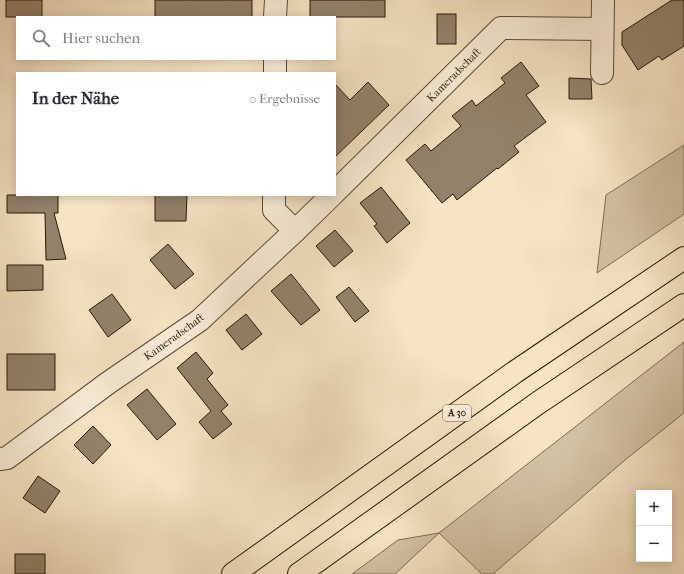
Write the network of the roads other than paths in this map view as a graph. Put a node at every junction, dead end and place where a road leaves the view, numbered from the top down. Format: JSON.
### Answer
{"nodes":[{"id":1,"x":276,"y":0,"type":"edge"},
{"id":2,"x":603,"y":0,"type":"edge"},
{"id":3,"x":275,"y":16,"type":"edge"},
{"id":4,"x":602,"y":29,"type":"junction"},
{"id":5,"x":275,"y":60,"type":"edge"},
{"id":6,"x":275,"y":72,"type":"edge"},
{"id":7,"x":602,"y":73,"type":"dead end"},
{"id":8,"x":336,"y":191,"type":"edge"},
{"id":9,"x":274,"y":196,"type":"edge"},
{"id":10,"x":331,"y":196,"type":"edge"},
{"id":11,"x":295,"y":231,"type":"junction"},
{"id":12,"x":684,"y":258,"type":"edge"},
{"id":13,"x":684,"y":305,"type":"edge"},
{"id":14,"x":0,"y":458,"type":"edge"},
{"id":15,"x":233,"y":574,"type":"edge"},
{"id":16,"x":299,"y":574,"type":"edge"}],
"edges":[{"from":1,"to":3,"type":"street"},
{"from":2,"to":4,"type":"street"},
{"from":4,"to":7,"type":"street"},
{"from":4,"to":8,"type":"street","name":"Kameradschaft"},
{"from":5,"to":6,"type":"street"},
{"from":9,"to":11,"type":"street"},
{"from":10,"to":11,"type":"street","name":"Kameradschaft"},
{"from":11,"to":14,"type":"street","name":"Kameradschaft"},
{"from":12,"to":15,"type":"highway","number":"A 30"},
{"from":13,"to":16,"type":"highway"}]}
